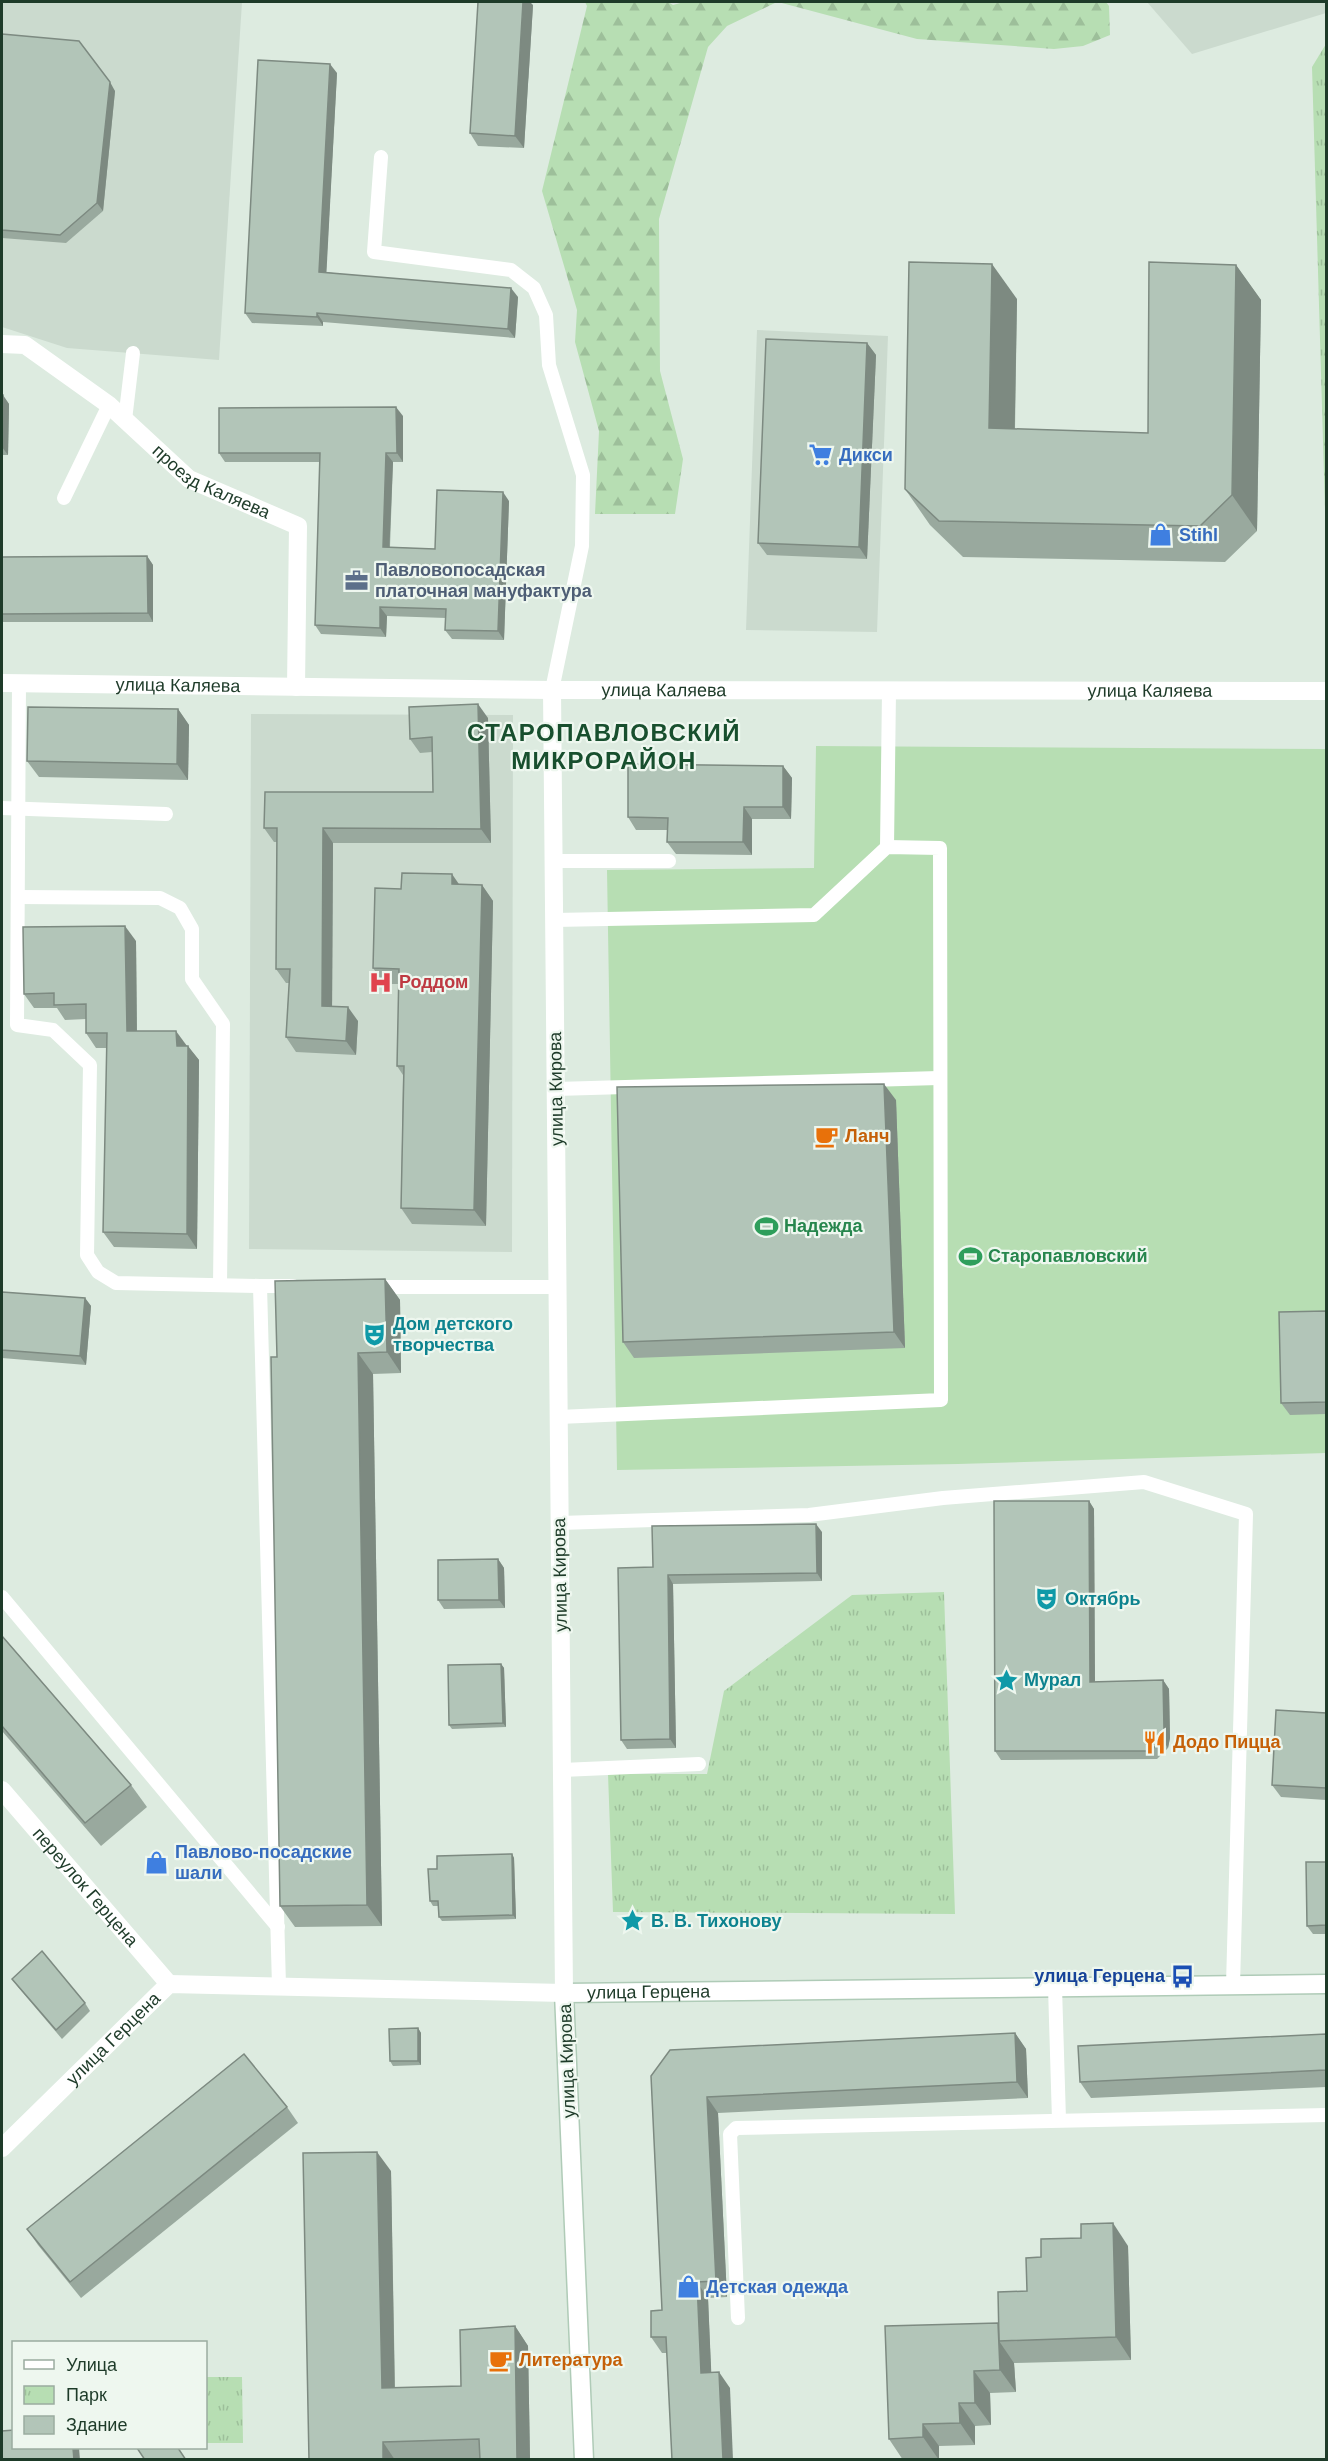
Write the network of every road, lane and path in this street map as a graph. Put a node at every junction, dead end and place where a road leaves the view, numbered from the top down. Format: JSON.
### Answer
{"nodes":[{"id":1,"x":381,"y":157,"type":"dead end"},
{"id":2,"x":2,"y":344,"type":"edge"},
{"id":3,"x":133,"y":353,"type":"dead end"},
{"id":4,"x":109,"y":405,"type":"junction"},
{"id":5,"x":125,"y":420,"type":"junction"},
{"id":6,"x":64,"y":498,"type":"dead end"},
{"id":7,"x":10,"y":683,"type":"edge"},
{"id":8,"x":296,"y":687,"type":"junction"},
{"id":9,"x":552,"y":690,"type":"junction"},
{"id":10,"x":889,"y":691,"type":"junction"},
{"id":11,"x":1326,"y":691,"type":"edge"},
{"id":12,"x":2,"y":808,"type":"edge"},
{"id":13,"x":18,"y":809,"type":"junction"},
{"id":14,"x":166,"y":814,"type":"dead end"},
{"id":15,"x":887,"y":847,"type":"junction"},
{"id":16,"x":554,"y":861,"type":"junction"},
{"id":17,"x":669,"y":861,"type":"edge"},
{"id":18,"x":18,"y":897,"type":"junction"},
{"id":19,"x":554,"y":920,"type":"junction"},
{"id":20,"x":939,"y":1078,"type":"junction"},
{"id":21,"x":556,"y":1089,"type":"junction"},
{"id":22,"x":220,"y":1286,"type":"junction"},
{"id":23,"x":260,"y":1286,"type":"junction"},
{"id":24,"x":308,"y":1287,"type":"edge"},
{"id":25,"x":356,"y":1287,"type":"edge"},
{"id":26,"x":557,"y":1287,"type":"junction"},
{"id":27,"x":558,"y":1416,"type":"junction"},
{"id":28,"x":560,"y":1523,"type":"junction"},
{"id":29,"x":2,"y":1597,"type":"edge"},
{"id":30,"x":699,"y":1764,"type":"dead end"},
{"id":31,"x":562,"y":1770,"type":"junction"},
{"id":32,"x":2,"y":1790,"type":"edge"},
{"id":33,"x":278,"y":1927,"type":"junction"},
{"id":34,"x":169,"y":1984,"type":"junction"},
{"id":35,"x":1326,"y":1984,"type":"edge"},
{"id":36,"x":1233,"y":1985,"type":"junction"},
{"id":37,"x":279,"y":1986,"type":"junction"},
{"id":38,"x":1055,"y":1988,"type":"junction"},
{"id":39,"x":564,"y":1993,"type":"junction"},
{"id":40,"x":1326,"y":2115,"type":"edge"},
{"id":41,"x":1059,"y":2120,"type":"junction"},
{"id":42,"x":2,"y":2148,"type":"edge"},
{"id":43,"x":738,"y":2318,"type":"dead end"},
{"id":44,"x":584,"y":2460,"type":"edge"}],
"edges":[{"from":1,"to":9,"type":"lane"},
{"from":2,"to":4,"type":"street","name":"проезд Каляева"},
{"from":3,"to":5,"type":"lane"},
{"from":4,"to":5,"type":"street","name":"проезд Каляева"},
{"from":4,"to":6,"type":"lane"},
{"from":5,"to":8,"type":"street","name":"проезд Каляева"},
{"from":7,"to":8,"type":"street","name":"улица Каляева"},
{"from":7,"to":13,"type":"lane"},
{"from":8,"to":9,"type":"street","name":"улица Каляева"},
{"from":9,"to":10,"type":"street","name":"улица Каляева"},
{"from":9,"to":16,"type":"street","name":"улица Кирова"},
{"from":10,"to":11,"type":"street","name":"улица Каляева"},
{"from":10,"to":15,"type":"lane"},
{"from":12,"to":13,"type":"lane"},
{"from":13,"to":14,"type":"lane"},
{"from":13,"to":18,"type":"lane"},
{"from":15,"to":19,"type":"lane"},
{"from":15,"to":20,"type":"lane"},
{"from":16,"to":17,"type":"lane"},
{"from":16,"to":19,"type":"street","name":"улица Кирова"},
{"from":18,"to":22,"type":"lane"},
{"from":18,"to":22,"type":"lane"},
{"from":19,"to":21,"type":"street","name":"улица Кирова"},
{"from":20,"to":21,"type":"lane"},
{"from":20,"to":27,"type":"lane"},
{"from":21,"to":26,"type":"street","name":"улица Кирова"},
{"from":22,"to":23,"type":"lane"},
{"from":23,"to":24,"type":"lane"},
{"from":23,"to":33,"type":"lane"},
{"from":25,"to":26,"type":"lane"},
{"from":26,"to":27,"type":"street","name":"улица Кирова"},
{"from":27,"to":28,"type":"street","name":"улица Кирова"},
{"from":28,"to":31,"type":"street","name":"улица Кирова"},
{"from":28,"to":36,"type":"lane"},
{"from":29,"to":33,"type":"lane"},
{"from":30,"to":31,"type":"lane"},
{"from":31,"to":39,"type":"street","name":"улица Кирова"},
{"from":32,"to":34,"type":"street","name":"переулок Герцена"},
{"from":33,"to":37,"type":"lane"},
{"from":34,"to":37,"type":"street","name":"улица Герцена"},
{"from":34,"to":42,"type":"street","name":"улица Герцена"},
{"from":35,"to":36,"type":"street","name":"улица Герцена"},
{"from":36,"to":38,"type":"street","name":"улица Герцена"},
{"from":37,"to":39,"type":"street","name":"улица Герцена"},
{"from":38,"to":39,"type":"street","name":"улица Герцена"},
{"from":38,"to":41,"type":"lane"},
{"from":39,"to":44,"type":"street","name":"улица Кирова"},
{"from":40,"to":41,"type":"lane"},
{"from":41,"to":43,"type":"lane"}]}
